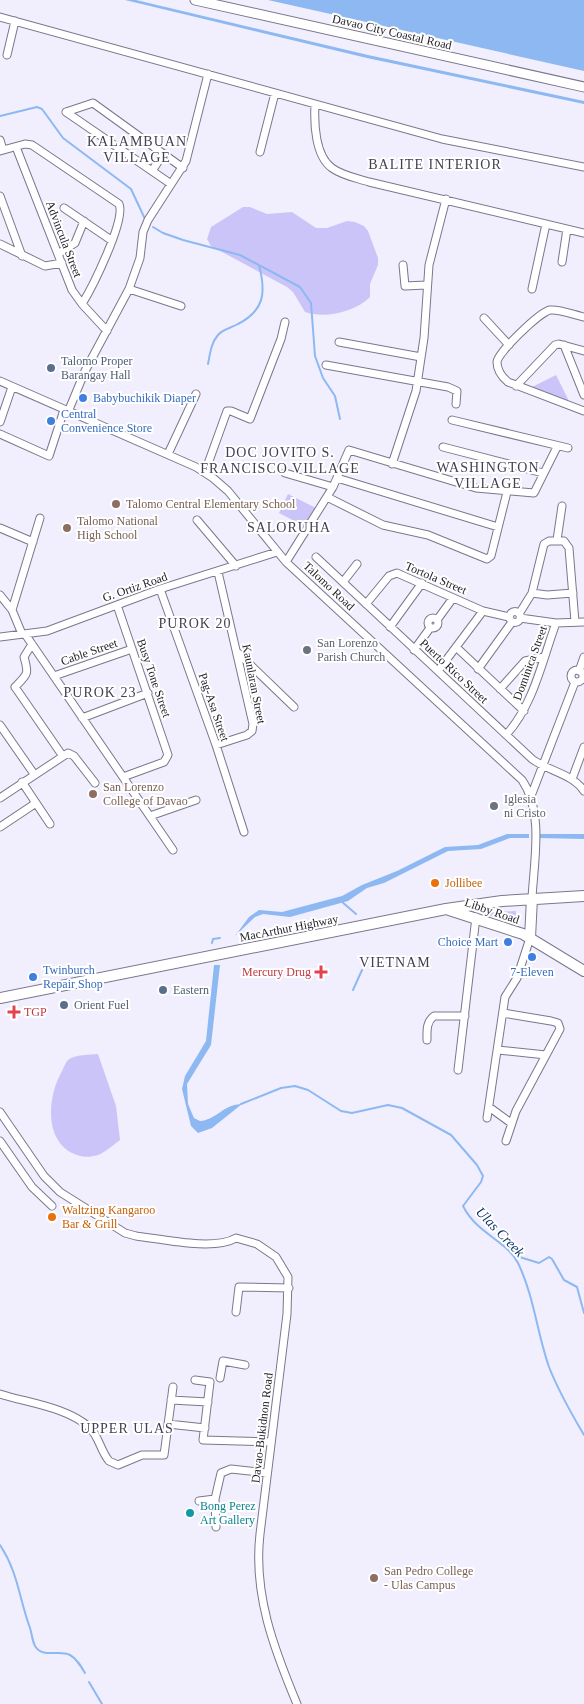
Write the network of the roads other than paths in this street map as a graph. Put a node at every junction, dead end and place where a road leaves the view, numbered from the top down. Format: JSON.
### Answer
{"nodes":[{"id":1,"x":195,"y":0,"type":"edge"},
{"id":2,"x":0,"y":17,"type":"edge"},
{"id":3,"x":15,"y":21,"type":"junction"},
{"id":4,"x":8,"y":55,"type":"dead end"},
{"id":5,"x":208,"y":74,"type":"junction"},
{"id":6,"x":584,"y":87,"type":"edge"},
{"id":7,"x":275,"y":93,"type":"junction"},
{"id":8,"x":315,"y":105,"type":"junction"},
{"id":9,"x":0,"y":140,"type":"edge"},
{"id":10,"x":16,"y":146,"type":"junction"},
{"id":11,"x":2,"y":151,"type":"edge"},
{"id":12,"x":260,"y":152,"type":"dead end"},
{"id":13,"x":163,"y":154,"type":"junction"},
{"id":14,"x":584,"y":167,"type":"edge"},
{"id":15,"x":183,"y":168,"type":"junction"},
{"id":16,"x":152,"y":171,"type":"junction"},
{"id":17,"x":171,"y":184,"type":"junction"},
{"id":18,"x":0,"y":196,"type":"edge"},
{"id":19,"x":446,"y":198,"type":"junction"},
{"id":20,"x":64,"y":208,"type":"dead end"},
{"id":21,"x":84,"y":221,"type":"junction"},
{"id":22,"x":546,"y":224,"type":"junction"},
{"id":23,"x":584,"y":224,"type":"edge"},
{"id":24,"x":566,"y":229,"type":"junction"},
{"id":25,"x":583,"y":233,"type":"edge"},
{"id":26,"x":111,"y":240,"type":"junction"},
{"id":27,"x":0,"y":244,"type":"edge"},
{"id":28,"x":58,"y":254,"type":"junction"},
{"id":29,"x":22,"y":256,"type":"junction"},
{"id":30,"x":562,"y":262,"type":"dead end"},
{"id":31,"x":62,"y":263,"type":"junction"},
{"id":32,"x":403,"y":265,"type":"dead end"},
{"id":33,"x":426,"y":285,"type":"junction"},
{"id":34,"x":129,"y":289,"type":"junction"},
{"id":35,"x":532,"y":289,"type":"dead end"},
{"id":36,"x":82,"y":304,"type":"junction"},
{"id":37,"x":181,"y":306,"type":"dead end"},
{"id":38,"x":584,"y":317,"type":"edge"},
{"id":39,"x":484,"y":318,"type":"dead end"},
{"id":40,"x":285,"y":322,"type":"dead end"},
{"id":41,"x":107,"y":331,"type":"junction"},
{"id":42,"x":339,"y":342,"type":"dead end"},
{"id":43,"x":509,"y":345,"type":"junction"},
{"id":44,"x":564,"y":345,"type":"junction"},
{"id":45,"x":584,"y":351,"type":"edge"},
{"id":46,"x":421,"y":356,"type":"junction"},
{"id":47,"x":326,"y":365,"type":"dead end"},
{"id":48,"x":418,"y":380,"type":"junction"},
{"id":49,"x":0,"y":381,"type":"edge"},
{"id":50,"x":516,"y":386,"type":"junction"},
{"id":51,"x":12,"y":387,"type":"junction"},
{"id":52,"x":196,"y":394,"type":"dead end"},
{"id":53,"x":584,"y":394,"type":"edge"},
{"id":54,"x":456,"y":404,"type":"dead end"},
{"id":55,"x":66,"y":411,"type":"junction"},
{"id":56,"x":584,"y":411,"type":"edge"},
{"id":57,"x":452,"y":420,"type":"dead end"},
{"id":58,"x":0,"y":422,"type":"edge"},
{"id":59,"x":0,"y":434,"type":"edge"},
{"id":60,"x":443,"y":447,"type":"dead end"},
{"id":61,"x":557,"y":447,"type":"junction"},
{"id":62,"x":568,"y":448,"type":"dead end"},
{"id":63,"x":168,"y":454,"type":"junction"},
{"id":64,"x":392,"y":464,"type":"junction"},
{"id":65,"x":205,"y":472,"type":"junction"},
{"id":66,"x":286,"y":473,"type":"dead end"},
{"id":67,"x":543,"y":473,"type":"junction"},
{"id":68,"x":337,"y":478,"type":"junction"},
{"id":69,"x":333,"y":486,"type":"junction"},
{"id":70,"x":507,"y":492,"type":"junction"},
{"id":71,"x":327,"y":497,"type":"junction"},
{"id":72,"x":562,"y":506,"type":"dead end"},
{"id":73,"x":40,"y":518,"type":"dead end"},
{"id":74,"x":197,"y":520,"type":"dead end"},
{"id":75,"x":498,"y":527,"type":"junction"},
{"id":76,"x":0,"y":528,"type":"edge"},
{"id":77,"x":557,"y":540,"type":"junction"},
{"id":78,"x":33,"y":542,"type":"junction"},
{"id":79,"x":277,"y":552,"type":"junction"},
{"id":80,"x":316,"y":557,"type":"dead end"},
{"id":81,"x":286,"y":562,"type":"junction"},
{"id":82,"x":357,"y":564,"type":"dead end"},
{"id":83,"x":236,"y":566,"type":"junction"},
{"id":84,"x":218,"y":572,"type":"junction"},
{"id":85,"x":343,"y":582,"type":"junction"},
{"id":86,"x":422,"y":583,"type":"junction"},
{"id":87,"x":160,"y":589,"type":"junction"},
{"id":88,"x":532,"y":593,"type":"junction"},
{"id":89,"x":573,"y":593,"type":"junction"},
{"id":90,"x":0,"y":595,"type":"edge"},
{"id":91,"x":453,"y":598,"type":"junction"},
{"id":92,"x":366,"y":604,"type":"junction"},
{"id":93,"x":118,"y":605,"type":"junction"},
{"id":94,"x":12,"y":610,"type":"junction"},
{"id":95,"x":483,"y":611,"type":"junction"},
{"id":96,"x":520,"y":616,"type":"junction"},
{"id":97,"x":510,"y":619,"type":"junction"},
{"id":98,"x":575,"y":622,"type":"junction"},
{"id":99,"x":584,"y":622,"type":"edge"},
{"id":100,"x":556,"y":623,"type":"junction"},
{"id":101,"x":390,"y":627,"type":"junction"},
{"id":102,"x":23,"y":634,"type":"junction"},
{"id":103,"x":0,"y":637,"type":"edge"},
{"id":104,"x":32,"y":644,"type":"junction"},
{"id":105,"x":456,"y":648,"type":"junction"},
{"id":106,"x":132,"y":649,"type":"junction"},
{"id":107,"x":414,"y":650,"type":"junction"},
{"id":108,"x":236,"y":652,"type":"junction"},
{"id":109,"x":544,"y":657,"type":"junction"},
{"id":110,"x":584,"y":657,"type":"edge"},
{"id":111,"x":478,"y":669,"type":"junction"},
{"id":112,"x":438,"y":671,"type":"junction"},
{"id":113,"x":54,"y":676,"type":"junction"},
{"id":114,"x":500,"y":689,"type":"junction"},
{"id":115,"x":148,"y":693,"type":"junction"},
{"id":116,"x":294,"y":707,"type":"dead end"},
{"id":117,"x":524,"y":711,"type":"junction"},
{"id":118,"x":82,"y":718,"type":"junction"},
{"id":119,"x":0,"y":725,"type":"edge"},
{"id":120,"x":506,"y":735,"type":"junction"},
{"id":121,"x":216,"y":746,"type":"junction"},
{"id":122,"x":584,"y":747,"type":"edge"},
{"id":123,"x":62,"y":755,"type":"junction"},
{"id":124,"x":543,"y":767,"type":"junction"},
{"id":125,"x":34,"y":774,"type":"junction"},
{"id":126,"x":123,"y":777,"type":"junction"},
{"id":127,"x":572,"y":779,"type":"junction"},
{"id":128,"x":22,"y":782,"type":"junction"},
{"id":129,"x":94,"y":783,"type":"dead end"},
{"id":130,"x":584,"y":791,"type":"edge"},
{"id":131,"x":531,"y":796,"type":"junction"},
{"id":132,"x":0,"y":798,"type":"edge"},
{"id":133,"x":196,"y":800,"type":"dead end"},
{"id":134,"x":36,"y":803,"type":"junction"},
{"id":135,"x":150,"y":816,"type":"junction"},
{"id":136,"x":50,"y":824,"type":"dead end"},
{"id":137,"x":0,"y":827,"type":"edge"},
{"id":138,"x":244,"y":832,"type":"dead end"},
{"id":139,"x":173,"y":850,"type":"dead end"},
{"id":140,"x":584,"y":896,"type":"edge"},
{"id":141,"x":532,"y":898,"type":"junction"},
{"id":142,"x":446,"y":909,"type":"junction"},
{"id":143,"x":476,"y":917,"type":"junction"},
{"id":144,"x":530,"y":938,"type":"junction"},
{"id":145,"x":584,"y":971,"type":"edge"},
{"id":146,"x":0,"y":998,"type":"edge"},
{"id":147,"x":504,"y":1013,"type":"junction"},
{"id":148,"x":465,"y":1016,"type":"junction"},
{"id":149,"x":427,"y":1040,"type":"dead end"},
{"id":150,"x":498,"y":1050,"type":"junction"},
{"id":151,"x":546,"y":1054,"type":"junction"},
{"id":152,"x":458,"y":1070,"type":"dead end"},
{"id":153,"x":489,"y":1107,"type":"junction"},
{"id":154,"x":0,"y":1112,"type":"edge"},
{"id":155,"x":487,"y":1118,"type":"dead end"},
{"id":156,"x":511,"y":1123,"type":"junction"},
{"id":157,"x":0,"y":1141,"type":"edge"},
{"id":158,"x":506,"y":1142,"type":"dead end"},
{"id":159,"x":52,"y":1206,"type":"dead end"},
{"id":160,"x":289,"y":1288,"type":"junction"},
{"id":161,"x":236,"y":1312,"type":"dead end"},
{"id":162,"x":245,"y":1365,"type":"dead end"},
{"id":163,"x":220,"y":1378,"type":"dead end"},
{"id":164,"x":195,"y":1380,"type":"dead end"},
{"id":165,"x":173,"y":1387,"type":"dead end"},
{"id":166,"x":0,"y":1394,"type":"edge"},
{"id":167,"x":171,"y":1400,"type":"junction"},
{"id":168,"x":208,"y":1402,"type":"junction"},
{"id":169,"x":168,"y":1424,"type":"junction"},
{"id":170,"x":204,"y":1428,"type":"junction"},
{"id":171,"x":271,"y":1442,"type":"junction"},
{"id":172,"x":268,"y":1473,"type":"junction"},
{"id":173,"x":215,"y":1499,"type":"junction"},
{"id":174,"x":198,"y":1501,"type":"dead end"},
{"id":175,"x":216,"y":1527,"type":"dead end"},
{"id":176,"x":297,"y":1704,"type":"edge"}],
"edges":[{"from":1,"to":6,"type":"main road","name":"Davao City Coastal Road"},
{"from":2,"to":3,"type":"street"},
{"from":3,"to":4,"type":"street"},
{"from":3,"to":5,"type":"street"},
{"from":5,"to":7,"type":"street"},
{"from":5,"to":15,"type":"street"},
{"from":7,"to":8,"type":"street"},
{"from":7,"to":12,"type":"street"},
{"from":8,"to":14,"type":"street"},
{"from":8,"to":19,"type":"street"},
{"from":9,"to":11,"type":"street"},
{"from":10,"to":11,"type":"street"},
{"from":10,"to":26,"type":"street"},
{"from":10,"to":28,"type":"street","name":"Advincula Street"},
{"from":13,"to":15,"type":"street"},
{"from":13,"to":16,"type":"street"},
{"from":13,"to":16,"type":"street"},
{"from":15,"to":17,"type":"street"},
{"from":16,"to":17,"type":"street"},
{"from":17,"to":34,"type":"street"},
{"from":18,"to":29,"type":"street"},
{"from":19,"to":22,"type":"street"},
{"from":19,"to":33,"type":"street"},
{"from":20,"to":21,"type":"street"},
{"from":21,"to":26,"type":"street"},
{"from":21,"to":28,"type":"street"},
{"from":22,"to":24,"type":"street"},
{"from":22,"to":35,"type":"street"},
{"from":23,"to":25,"type":"street"},
{"from":24,"to":25,"type":"street"},
{"from":24,"to":30,"type":"street"},
{"from":26,"to":36,"type":"street"},
{"from":27,"to":29,"type":"street"},
{"from":28,"to":31,"type":"street","name":"Advincula Street"},
{"from":29,"to":31,"type":"street"},
{"from":31,"to":36,"type":"street","name":"Advincula Street"},
{"from":32,"to":33,"type":"street"},
{"from":33,"to":46,"type":"street"},
{"from":34,"to":37,"type":"street"},
{"from":34,"to":41,"type":"street"},
{"from":36,"to":41,"type":"street","name":"Advincula Street"},
{"from":38,"to":43,"type":"street"},
{"from":39,"to":43,"type":"street"},
{"from":40,"to":65,"type":"street"},
{"from":41,"to":55,"type":"street"},
{"from":42,"to":46,"type":"street"},
{"from":43,"to":50,"type":"street"},
{"from":44,"to":45,"type":"street"},
{"from":44,"to":50,"type":"street"},
{"from":44,"to":53,"type":"street"},
{"from":46,"to":48,"type":"street"},
{"from":47,"to":48,"type":"street"},
{"from":48,"to":54,"type":"street"},
{"from":48,"to":64,"type":"street"},
{"from":49,"to":51,"type":"street","name":"Talomo Road"},
{"from":50,"to":56,"type":"street"},
{"from":51,"to":55,"type":"street","name":"Talomo Road"},
{"from":51,"to":58,"type":"street"},
{"from":52,"to":63,"type":"street"},
{"from":55,"to":59,"type":"street"},
{"from":55,"to":63,"type":"street","name":"Talomo Road"},
{"from":57,"to":61,"type":"street"},
{"from":60,"to":67,"type":"street"},
{"from":61,"to":62,"type":"street"},
{"from":61,"to":67,"type":"street"},
{"from":63,"to":65,"type":"street","name":"Talomo Road"},
{"from":64,"to":68,"type":"street"},
{"from":64,"to":70,"type":"street"},
{"from":65,"to":79,"type":"street","name":"Talomo Road"},
{"from":66,"to":69,"type":"street"},
{"from":67,"to":70,"type":"street"},
{"from":68,"to":69,"type":"street"},
{"from":68,"to":75,"type":"street"},
{"from":69,"to":71,"type":"street"},
{"from":70,"to":75,"type":"street"},
{"from":71,"to":75,"type":"street"},
{"from":71,"to":81,"type":"street"},
{"from":72,"to":77,"type":"street"},
{"from":73,"to":78,"type":"street"},
{"from":74,"to":83,"type":"street"},
{"from":76,"to":78,"type":"street"},
{"from":77,"to":88,"type":"street"},
{"from":77,"to":89,"type":"street"},
{"from":78,"to":94,"type":"street"},
{"from":79,"to":81,"type":"street","name":"Talomo Road"},
{"from":79,"to":83,"type":"street","name":"G. Ortiz Road"},
{"from":80,"to":85,"type":"street","name":"Puerto Rico Street"},
{"from":81,"to":131,"type":"street","name":"Talomo Road"},
{"from":82,"to":85,"type":"street"},
{"from":83,"to":84,"type":"street","name":"G. Ortiz Road"},
{"from":84,"to":87,"type":"street","name":"G. Ortiz Road"},
{"from":84,"to":108,"type":"street","name":"Kaunlaran Street"},
{"from":85,"to":92,"type":"street","name":"Puerto Rico Street"},
{"from":86,"to":91,"type":"street","name":"Tortola Street"},
{"from":86,"to":92,"type":"street","name":"Tortola Street"},
{"from":86,"to":101,"type":"street"},
{"from":87,"to":93,"type":"street","name":"G. Ortiz Road"},
{"from":87,"to":121,"type":"street","name":"Pag-Asa Street"},
{"from":88,"to":89,"type":"street"},
{"from":88,"to":96,"type":"street"},
{"from":89,"to":98,"type":"street"},
{"from":90,"to":94,"type":"street"},
{"from":91,"to":95,"type":"street","name":"Tortola Street"},
{"from":91,"to":107,"type":"street"},
{"from":92,"to":101,"type":"street","name":"Puerto Rico Street"},
{"from":93,"to":102,"type":"street","name":"G. Ortiz Road"},
{"from":93,"to":106,"type":"street","name":"Busy Tone Street"},
{"from":94,"to":102,"type":"street"},
{"from":95,"to":97,"type":"street","name":"Tortola Street"},
{"from":95,"to":105,"type":"street"},
{"from":96,"to":97,"type":"street"},
{"from":96,"to":100,"type":"street"},
{"from":97,"to":111,"type":"street"},
{"from":98,"to":99,"type":"street"},
{"from":98,"to":100,"type":"street"},
{"from":100,"to":109,"type":"street","name":"Dominica Street"},
{"from":101,"to":107,"type":"street","name":"Puerto Rico Street"},
{"from":102,"to":103,"type":"street","name":"G. Ortiz Road"},
{"from":102,"to":104,"type":"street"},
{"from":104,"to":113,"type":"street"},
{"from":104,"to":123,"type":"street"},
{"from":105,"to":111,"type":"street"},
{"from":105,"to":112,"type":"street"},
{"from":106,"to":113,"type":"street","name":"Cable Street"},
{"from":106,"to":115,"type":"street","name":"Busy Tone Street"},
{"from":107,"to":112,"type":"street","name":"Puerto Rico Street"},
{"from":108,"to":116,"type":"street"},
{"from":108,"to":121,"type":"street","name":"Kaunlaran Street"},
{"from":109,"to":114,"type":"street"},
{"from":109,"to":117,"type":"street","name":"Dominica Street"},
{"from":110,"to":124,"type":"street"},
{"from":111,"to":114,"type":"street"},
{"from":112,"to":120,"type":"street","name":"Puerto Rico Street"},
{"from":113,"to":118,"type":"street"},
{"from":114,"to":117,"type":"street"},
{"from":115,"to":118,"type":"street"},
{"from":115,"to":126,"type":"street","name":"Busy Tone Street"},
{"from":117,"to":120,"type":"street","name":"Dominica Street"},
{"from":118,"to":126,"type":"street"},
{"from":119,"to":125,"type":"street"},
{"from":120,"to":124,"type":"street","name":"Puerto Rico Street"},
{"from":121,"to":138,"type":"street","name":"Pag-Asa Street"},
{"from":122,"to":127,"type":"street"},
{"from":123,"to":125,"type":"street"},
{"from":123,"to":129,"type":"street"},
{"from":124,"to":127,"type":"street","name":"Puerto Rico Street"},
{"from":124,"to":131,"type":"street"},
{"from":125,"to":128,"type":"street"},
{"from":126,"to":135,"type":"street"},
{"from":127,"to":130,"type":"street","name":"Puerto Rico Street"},
{"from":128,"to":132,"type":"street"},
{"from":128,"to":134,"type":"street"},
{"from":131,"to":141,"type":"street","name":"Talomo Road"},
{"from":133,"to":135,"type":"street"},
{"from":134,"to":136,"type":"street"},
{"from":134,"to":137,"type":"street"},
{"from":135,"to":139,"type":"street"},
{"from":140,"to":141,"type":"highway","name":"MacArthur Highway"},
{"from":141,"to":142,"type":"highway","name":"MacArthur Highway"},
{"from":141,"to":144,"type":"highway","name":"Libby Road"},
{"from":142,"to":143,"type":"highway","name":"Libby Road"},
{"from":142,"to":146,"type":"highway","name":"MacArthur Highway"},
{"from":143,"to":144,"type":"highway","name":"Libby Road"},
{"from":143,"to":148,"type":"street"},
{"from":144,"to":145,"type":"highway","name":"Libby Road"},
{"from":144,"to":147,"type":"street"},
{"from":147,"to":150,"type":"street"},
{"from":147,"to":151,"type":"street"},
{"from":148,"to":149,"type":"street"},
{"from":148,"to":152,"type":"street"},
{"from":150,"to":151,"type":"street"},
{"from":150,"to":153,"type":"street"},
{"from":151,"to":156,"type":"street"},
{"from":153,"to":155,"type":"street"},
{"from":153,"to":156,"type":"street"},
{"from":154,"to":160,"type":"street","name":"Davao-Bukidnon Road"},
{"from":156,"to":158,"type":"street"},
{"from":157,"to":159,"type":"street"},
{"from":160,"to":161,"type":"street"},
{"from":160,"to":171,"type":"street","name":"Davao-Bukidnon Road"},
{"from":162,"to":163,"type":"street"},
{"from":164,"to":168,"type":"street"},
{"from":165,"to":167,"type":"street"},
{"from":166,"to":169,"type":"street"},
{"from":167,"to":168,"type":"street"},
{"from":167,"to":169,"type":"street"},
{"from":168,"to":170,"type":"street"},
{"from":169,"to":170,"type":"street"},
{"from":170,"to":171,"type":"street"},
{"from":171,"to":172,"type":"street","name":"Davao-Bukidnon Road"},
{"from":172,"to":173,"type":"street"},
{"from":172,"to":176,"type":"street","name":"Davao-Bukidnon Road"},
{"from":173,"to":174,"type":"street"},
{"from":173,"to":175,"type":"street"}]}
